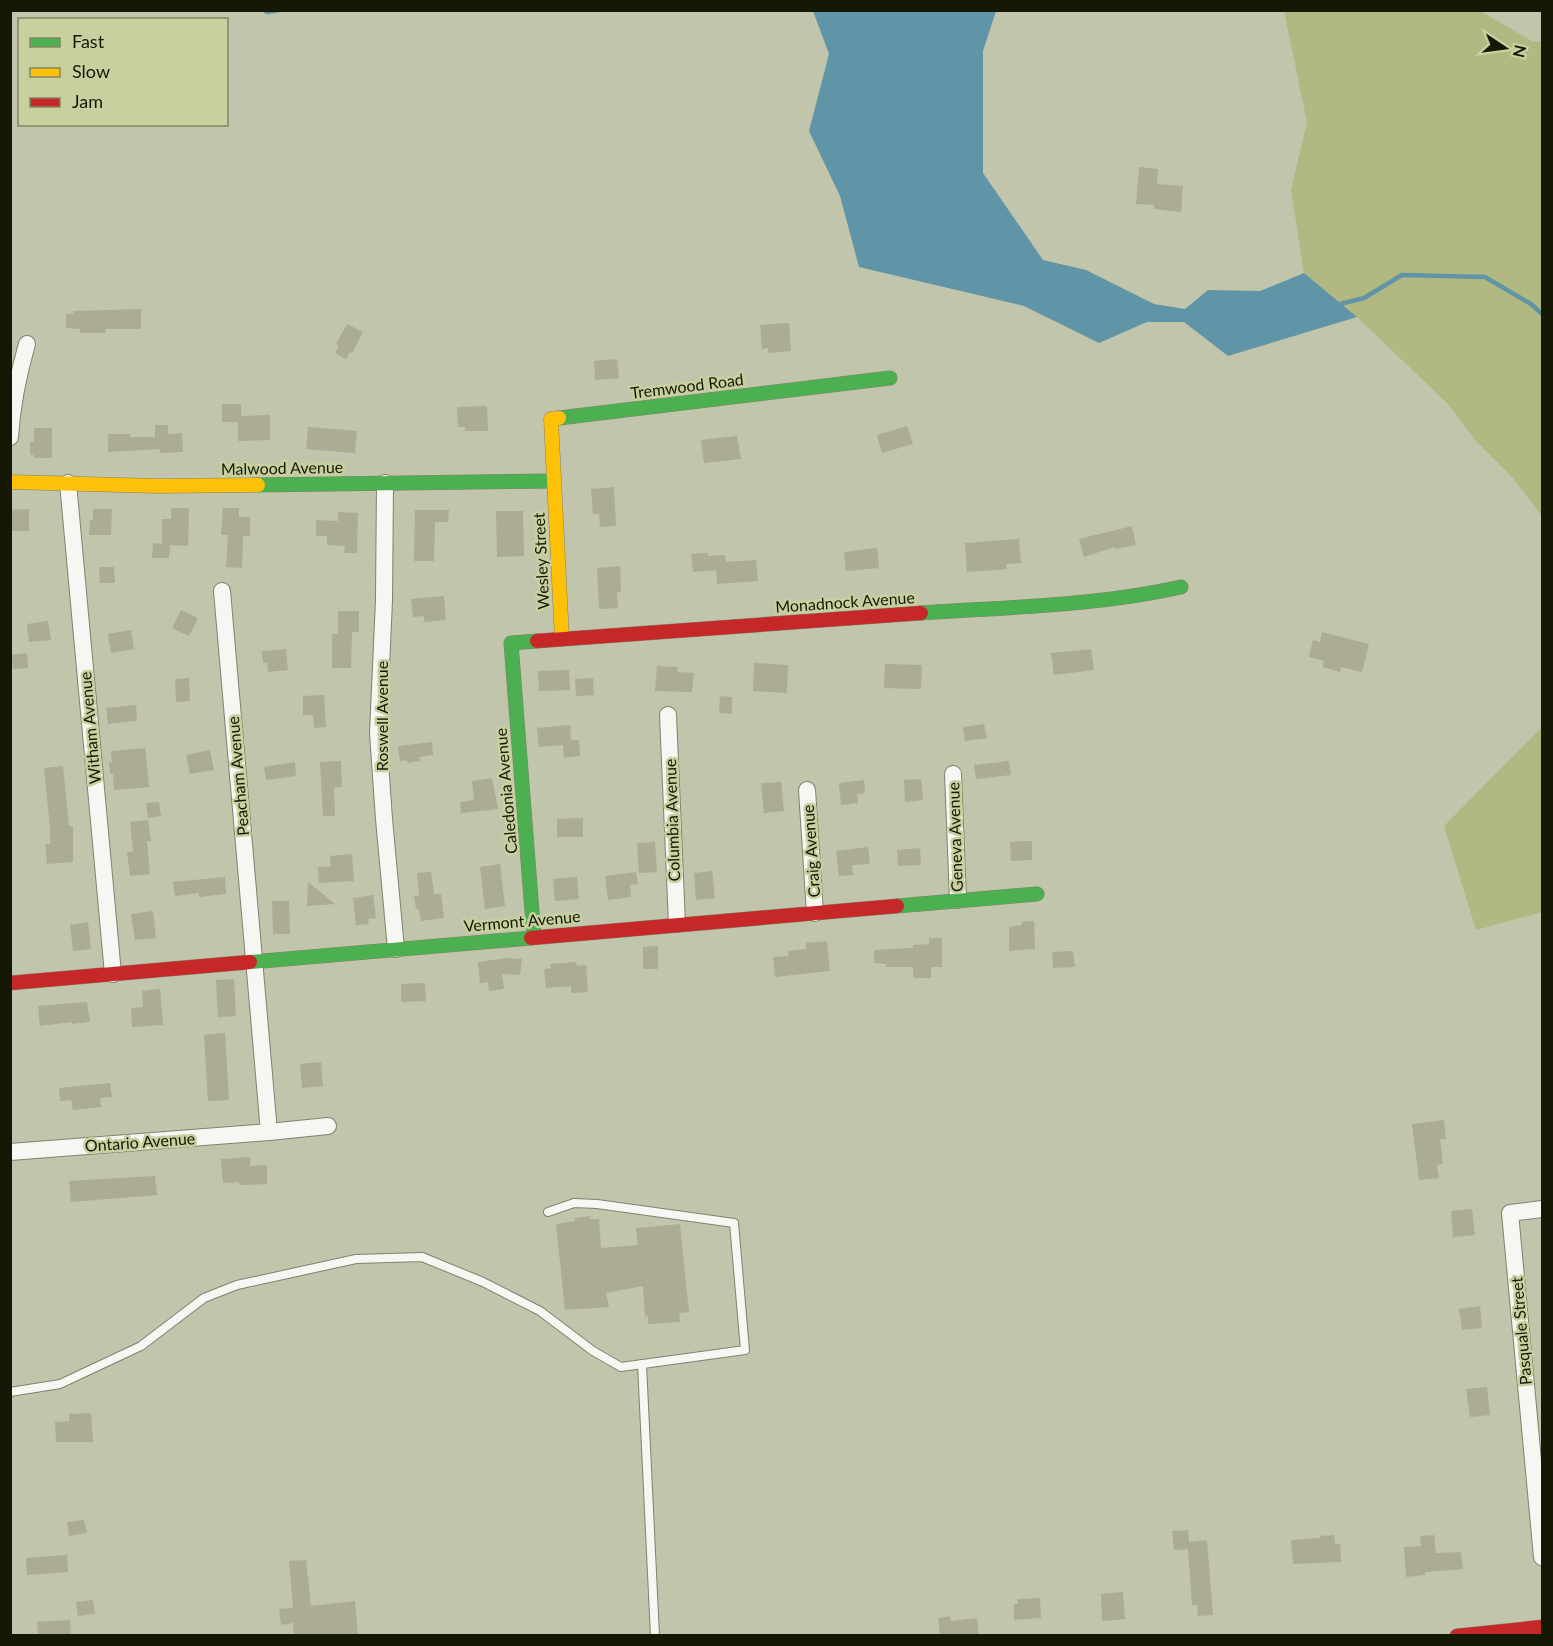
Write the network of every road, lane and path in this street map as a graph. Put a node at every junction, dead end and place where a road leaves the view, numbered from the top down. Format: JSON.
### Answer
{"nodes":[{"id":1,"x":27,"y":344,"type":"dead end"},
{"id":2,"x":890,"y":378,"type":"dead end"},
{"id":3,"x":10,"y":437,"type":"edge"},
{"id":4,"x":553,"y":481,"type":"junction"},
{"id":5,"x":10,"y":482,"type":"edge"},
{"id":6,"x":68,"y":483,"type":"junction"},
{"id":7,"x":385,"y":483,"type":"junction"},
{"id":8,"x":1181,"y":587,"type":"dead end"},
{"id":9,"x":222,"y":591,"type":"dead end"},
{"id":10,"x":562,"y":639,"type":"junction"},
{"id":11,"x":511,"y":643,"type":"joint"},
{"id":12,"x":668,"y":715,"type":"dead end"},
{"id":13,"x":953,"y":774,"type":"dead end"},
{"id":14,"x":807,"y":790,"type":"dead end"},
{"id":15,"x":1037,"y":894,"type":"dead end"},
{"id":16,"x":958,"y":900,"type":"junction"},
{"id":17,"x":815,"y":913,"type":"junction"},
{"id":18,"x":677,"y":924,"type":"junction"},
{"id":19,"x":534,"y":937,"type":"junction"},
{"id":20,"x":396,"y":949,"type":"junction"},
{"id":21,"x":255,"y":961,"type":"junction"},
{"id":22,"x":112,"y":974,"type":"junction"},
{"id":23,"x":10,"y":983,"type":"edge"},
{"id":24,"x":328,"y":1126,"type":"dead end"},
{"id":25,"x":269,"y":1132,"type":"junction"},
{"id":26,"x":10,"y":1152,"type":"edge"},
{"id":27,"x":1542,"y":1209,"type":"edge"},
{"id":28,"x":549,"y":1212,"type":"dead end"},
{"id":29,"x":642,"y":1364,"type":"junction"},
{"id":30,"x":10,"y":1392,"type":"edge"},
{"id":31,"x":1542,"y":1557,"type":"edge"},
{"id":32,"x":1542,"y":1627,"type":"edge"},
{"id":33,"x":1478,"y":1634,"type":"edge"},
{"id":34,"x":655,"y":1635,"type":"edge"},
{"id":35,"x":1457,"y":1635,"type":"edge"}],
"edges":[{"from":1,"to":3,"type":"street"},
{"from":2,"to":4,"type":"street","name":"Tremwood Road"},
{"from":4,"to":7,"type":"street","name":"Malwood Avenue"},
{"from":4,"to":10,"type":"street","name":"Wesley Street"},
{"from":5,"to":6,"type":"street","name":"Malwood Avenue"},
{"from":6,"to":7,"type":"street","name":"Malwood Avenue"},
{"from":6,"to":22,"type":"street","name":"Witham Avenue"},
{"from":7,"to":20,"type":"street","name":"Roswell Avenue"},
{"from":8,"to":10,"type":"street","name":"Monadnock Avenue"},
{"from":9,"to":21,"type":"street","name":"Peacham Avenue"},
{"from":10,"to":11,"type":"street","name":"Monadnock Avenue"},
{"from":11,"to":19,"type":"street","name":"Caledonia Avenue"},
{"from":12,"to":18,"type":"street","name":"Columbia Avenue"},
{"from":13,"to":16,"type":"street","name":"Geneva Avenue"},
{"from":14,"to":17,"type":"street","name":"Craig Avenue"},
{"from":15,"to":16,"type":"street","name":"Vermont Avenue"},
{"from":16,"to":17,"type":"street","name":"Vermont Avenue"},
{"from":17,"to":18,"type":"street","name":"Vermont Avenue"},
{"from":18,"to":19,"type":"street","name":"Vermont Avenue"},
{"from":19,"to":20,"type":"street","name":"Vermont Avenue"},
{"from":20,"to":21,"type":"street","name":"Vermont Avenue"},
{"from":21,"to":22,"type":"street","name":"Vermont Avenue"},
{"from":21,"to":25,"type":"street"},
{"from":22,"to":23,"type":"street","name":"Vermont Avenue"},
{"from":24,"to":25,"type":"street","name":"Ontario Avenue"},
{"from":25,"to":26,"type":"street","name":"Ontario Avenue"},
{"from":27,"to":31,"type":"street","name":"Pasquale Street"},
{"from":28,"to":29,"type":"lane"},
{"from":29,"to":30,"type":"lane"},
{"from":29,"to":34,"type":"lane"},
{"from":32,"to":33,"type":"street"},
{"from":33,"to":35,"type":"street"}]}
